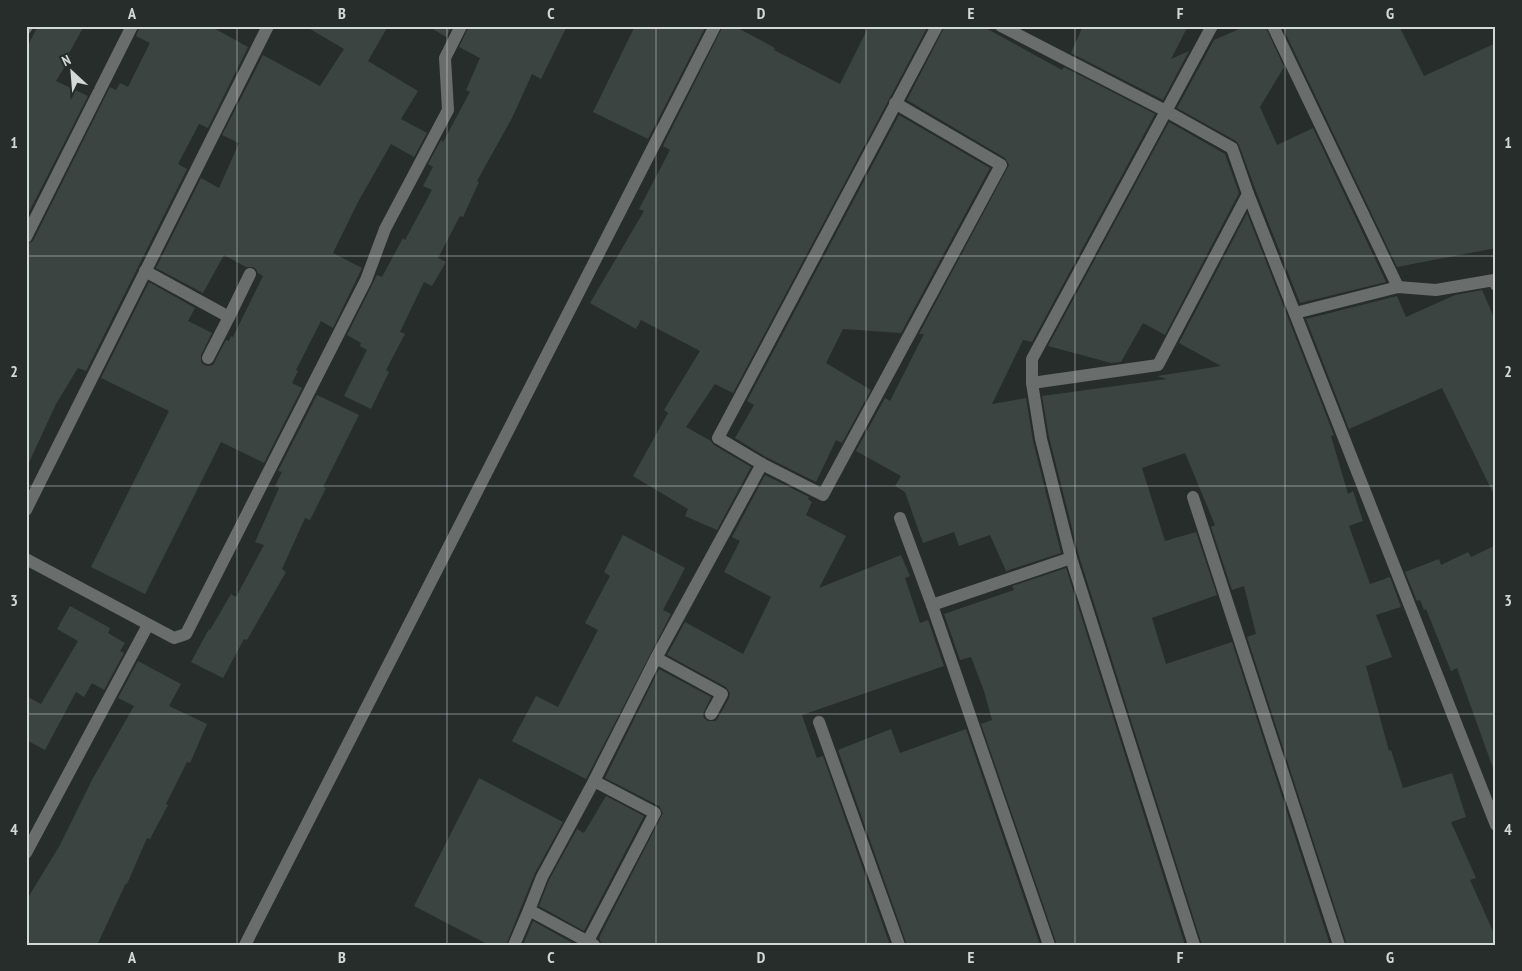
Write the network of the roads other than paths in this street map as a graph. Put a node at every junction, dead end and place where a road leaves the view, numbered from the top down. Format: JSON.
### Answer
{"nodes":[{"id":1,"x":132,"y":26,"type":"edge"},
{"id":2,"x":268,"y":26,"type":"edge"},
{"id":3,"x":461,"y":26,"type":"edge"},
{"id":4,"x":715,"y":26,"type":"edge"},
{"id":5,"x":937,"y":26,"type":"edge"},
{"id":6,"x":1001,"y":26,"type":"edge"},
{"id":7,"x":1212,"y":26,"type":"edge"},
{"id":8,"x":1273,"y":26,"type":"edge"},
{"id":9,"x":895,"y":103,"type":"junction"},
{"id":10,"x":1166,"y":111,"type":"junction"},
{"id":11,"x":1248,"y":194,"type":"junction"},
{"id":12,"x":26,"y":237,"type":"edge"},
{"id":13,"x":146,"y":271,"type":"junction"},
{"id":14,"x":250,"y":274,"type":"dead end"},
{"id":15,"x":1496,"y":284,"type":"edge"},
{"id":16,"x":1398,"y":287,"type":"junction"},
{"id":17,"x":1295,"y":312,"type":"junction"},
{"id":18,"x":228,"y":317,"type":"junction"},
{"id":19,"x":208,"y":358,"type":"dead end"},
{"id":20,"x":1032,"y":382,"type":"junction"},
{"id":21,"x":762,"y":464,"type":"junction"},
{"id":22,"x":1193,"y":497,"type":"dead end"},
{"id":23,"x":26,"y":510,"type":"edge"},
{"id":24,"x":900,"y":518,"type":"dead end"},
{"id":25,"x":1071,"y":558,"type":"junction"},
{"id":26,"x":26,"y":559,"type":"edge"},
{"id":27,"x":932,"y":604,"type":"junction"},
{"id":28,"x":148,"y":625,"type":"junction"},
{"id":29,"x":656,"y":658,"type":"junction"},
{"id":30,"x":711,"y":714,"type":"dead end"},
{"id":31,"x":819,"y":722,"type":"dead end"},
{"id":32,"x":594,"y":781,"type":"junction"},
{"id":33,"x":1496,"y":825,"type":"edge"},
{"id":34,"x":26,"y":853,"type":"edge"},
{"id":35,"x":530,"y":910,"type":"junction"},
{"id":36,"x":591,"y":943,"type":"edge"},
{"id":37,"x":246,"y":945,"type":"edge"},
{"id":38,"x":514,"y":945,"type":"edge"},
{"id":39,"x":898,"y":945,"type":"edge"},
{"id":40,"x":1049,"y":945,"type":"edge"},
{"id":41,"x":1194,"y":945,"type":"edge"},
{"id":42,"x":1339,"y":945,"type":"edge"}],
"edges":[{"from":1,"to":12,"type":"street"},
{"from":2,"to":13,"type":"street"},
{"from":3,"to":28,"type":"street"},
{"from":4,"to":37,"type":"street"},
{"from":5,"to":9,"type":"street"},
{"from":6,"to":10,"type":"street"},
{"from":7,"to":10,"type":"street"},
{"from":8,"to":16,"type":"street"},
{"from":9,"to":21,"type":"street"},
{"from":9,"to":21,"type":"street"},
{"from":10,"to":11,"type":"street"},
{"from":10,"to":20,"type":"street"},
{"from":11,"to":17,"type":"street"},
{"from":11,"to":20,"type":"street"},
{"from":13,"to":18,"type":"street"},
{"from":13,"to":23,"type":"street"},
{"from":14,"to":18,"type":"street"},
{"from":15,"to":16,"type":"street"},
{"from":16,"to":17,"type":"street"},
{"from":17,"to":33,"type":"street"},
{"from":18,"to":19,"type":"street"},
{"from":20,"to":25,"type":"street"},
{"from":21,"to":29,"type":"street"},
{"from":22,"to":42,"type":"street"},
{"from":24,"to":27,"type":"street"},
{"from":25,"to":27,"type":"street"},
{"from":25,"to":41,"type":"street"},
{"from":26,"to":28,"type":"street"},
{"from":27,"to":40,"type":"street"},
{"from":28,"to":34,"type":"street"},
{"from":29,"to":30,"type":"street"},
{"from":29,"to":32,"type":"street"},
{"from":31,"to":39,"type":"street"},
{"from":32,"to":35,"type":"street"},
{"from":32,"to":36,"type":"street"},
{"from":35,"to":36,"type":"street"},
{"from":35,"to":38,"type":"street"}]}
